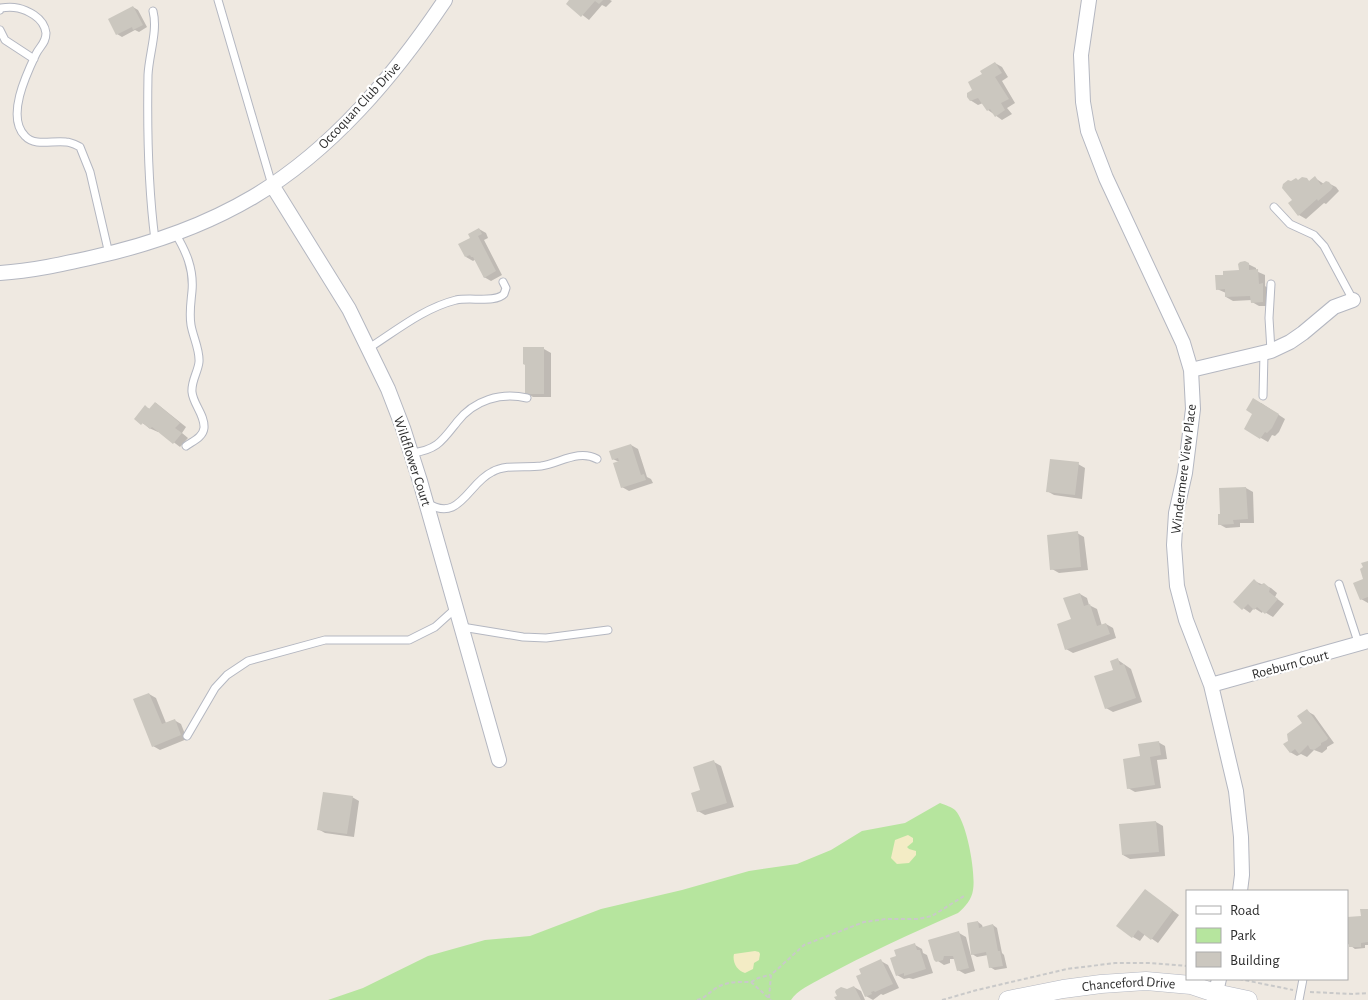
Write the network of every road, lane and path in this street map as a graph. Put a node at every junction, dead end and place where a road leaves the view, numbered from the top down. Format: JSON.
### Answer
{"nodes":[{"id":1,"x":218,"y":0,"type":"edge"},
{"id":2,"x":445,"y":0,"type":"edge"},
{"id":3,"x":1089,"y":0,"type":"edge"},
{"id":4,"x":0,"y":10,"type":"edge"},
{"id":5,"x":153,"y":11,"type":"dead end"},
{"id":6,"x":0,"y":30,"type":"edge"},
{"id":7,"x":34,"y":59,"type":"junction"},
{"id":8,"x":272,"y":185,"type":"junction"},
{"id":9,"x":1274,"y":207,"type":"dead end"},
{"id":10,"x":175,"y":233,"type":"junction"},
{"id":11,"x":154,"y":240,"type":"junction"},
{"id":12,"x":109,"y":254,"type":"junction"},
{"id":13,"x":0,"y":273,"type":"edge"},
{"id":14,"x":503,"y":282,"type":"dead end"},
{"id":15,"x":1271,"y":284,"type":"dead end"},
{"id":16,"x":1353,"y":300,"type":"joint"},
{"id":17,"x":369,"y":348,"type":"junction"},
{"id":18,"x":1267,"y":352,"type":"junction"},
{"id":19,"x":1191,"y":370,"type":"junction"},
{"id":20,"x":1263,"y":396,"type":"dead end"},
{"id":21,"x":527,"y":398,"type":"dead end"},
{"id":22,"x":186,"y":446,"type":"dead end"},
{"id":23,"x":412,"y":453,"type":"junction"},
{"id":24,"x":597,"y":459,"type":"dead end"},
{"id":25,"x":426,"y":502,"type":"junction"},
{"id":26,"x":1339,"y":584,"type":"dead end"},
{"id":27,"x":456,"y":607,"type":"junction"},
{"id":28,"x":462,"y":627,"type":"junction"},
{"id":29,"x":608,"y":630,"type":"dead end"},
{"id":30,"x":1365,"y":643,"type":"edge"},
{"id":31,"x":1211,"y":685,"type":"junction"},
{"id":32,"x":187,"y":736,"type":"dead end"},
{"id":33,"x":499,"y":760,"type":"dead end"},
{"id":34,"x":1240,"y":890,"type":"edge"},
{"id":35,"x":964,"y":896,"type":"dead end"},
{"id":36,"x":771,"y":975,"type":"junction"},
{"id":37,"x":1303,"y":980,"type":"edge"},
{"id":38,"x":751,"y":982,"type":"junction"},
{"id":39,"x":1216,"y":991,"type":"edge"},
{"id":40,"x":770,"y":999,"type":"edge"},
{"id":41,"x":697,"y":1000,"type":"edge"},
{"id":42,"x":1008,"y":1000,"type":"edge"},
{"id":43,"x":1248,"y":1000,"type":"edge"},
{"id":44,"x":1299,"y":1000,"type":"edge"}],
"edges":[{"from":1,"to":8,"type":"lane"},
{"from":2,"to":8,"type":"street","name":"Occoquan Club Drive"},
{"from":3,"to":19,"type":"street","name":"Windermere View Place"},
{"from":4,"to":7,"type":"lane"},
{"from":5,"to":11,"type":"lane"},
{"from":6,"to":7,"type":"lane"},
{"from":7,"to":12,"type":"lane"},
{"from":8,"to":10,"type":"street","name":"Occoquan Club Drive"},
{"from":8,"to":17,"type":"street","name":"Wildflower Court"},
{"from":9,"to":16,"type":"lane"},
{"from":10,"to":11,"type":"street","name":"Occoquan Club Drive"},
{"from":10,"to":22,"type":"lane"},
{"from":11,"to":12,"type":"street","name":"Occoquan Club Drive"},
{"from":12,"to":13,"type":"street","name":"Occoquan Club Drive"},
{"from":14,"to":17,"type":"lane"},
{"from":15,"to":18,"type":"lane"},
{"from":16,"to":18,"type":"street"},
{"from":17,"to":23,"type":"street","name":"Wildflower Court"},
{"from":18,"to":19,"type":"street"},
{"from":18,"to":20,"type":"lane"},
{"from":19,"to":31,"type":"street","name":"Windermere View Place"},
{"from":21,"to":23,"type":"lane"},
{"from":23,"to":25,"type":"street","name":"Wildflower Court"},
{"from":24,"to":25,"type":"lane"},
{"from":25,"to":27,"type":"street","name":"Wildflower Court"},
{"from":26,"to":30,"type":"lane"},
{"from":27,"to":28,"type":"street","name":"Wildflower Court"},
{"from":27,"to":32,"type":"lane"},
{"from":28,"to":29,"type":"lane"},
{"from":28,"to":33,"type":"street","name":"Wildflower Court"},
{"from":30,"to":31,"type":"street","name":"Roeburn Court"},
{"from":31,"to":34,"type":"street","name":"Windermere View Place"},
{"from":35,"to":36,"type":"path"},
{"from":36,"to":38,"type":"path"},
{"from":36,"to":40,"type":"path"},
{"from":37,"to":44,"type":"lane"},
{"from":38,"to":40,"type":"path"},
{"from":38,"to":41,"type":"path"},
{"from":39,"to":42,"type":"street","name":"Chanceford Drive"},
{"from":39,"to":43,"type":"street","name":"Chanceford Drive"}]}
